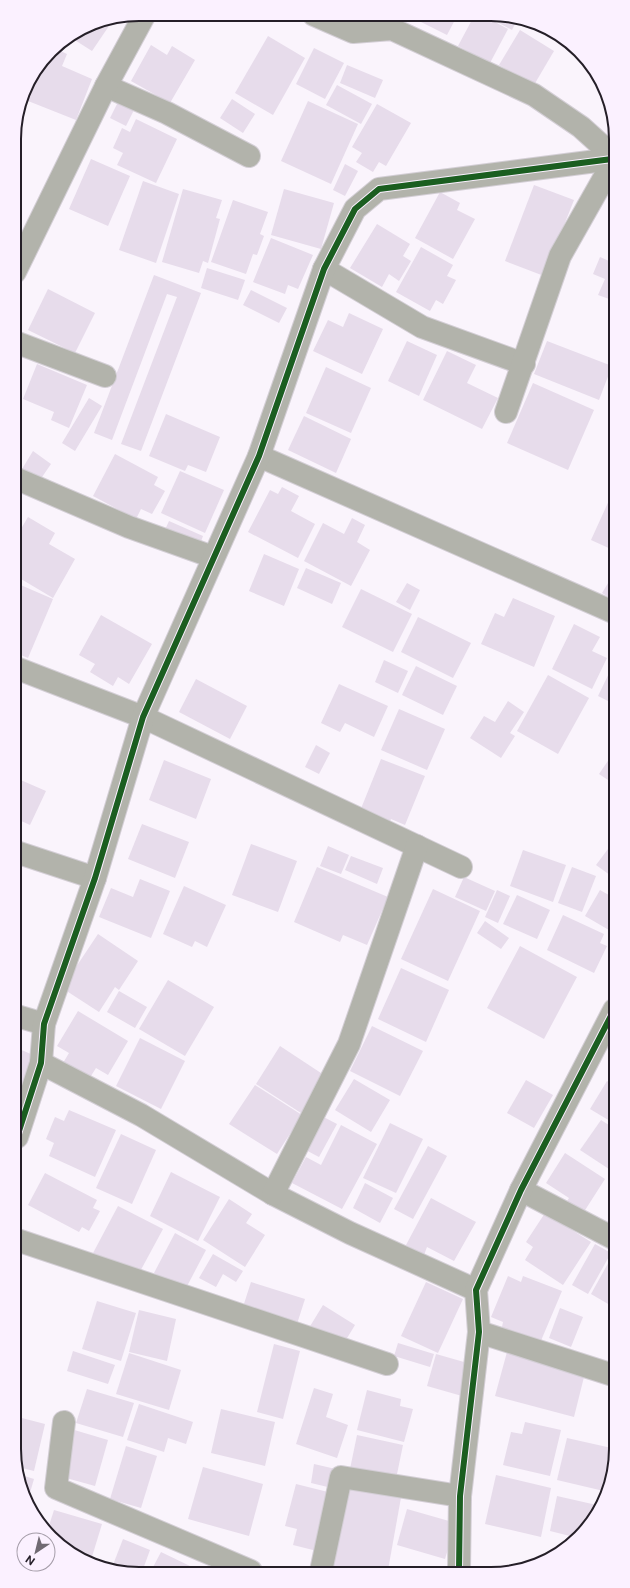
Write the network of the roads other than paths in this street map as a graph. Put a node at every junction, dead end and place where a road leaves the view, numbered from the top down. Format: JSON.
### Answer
{"nodes":[{"id":1,"x":142,"y":21,"type":"edge"},
{"id":2,"x":328,"y":21,"type":"edge"},
{"id":3,"x":106,"y":86,"type":"junction"},
{"id":4,"x":609,"y":152,"type":"edge"},
{"id":5,"x":248,"y":156,"type":"dead end"},
{"id":6,"x":609,"y":159,"type":"edge"},
{"id":7,"x":609,"y":169,"type":"edge"},
{"id":8,"x":21,"y":258,"type":"edge"},
{"id":9,"x":324,"y":269,"type":"junction"},
{"id":10,"x":21,"y":344,"type":"edge"},
{"id":11,"x":524,"y":364,"type":"junction"},
{"id":12,"x":105,"y":376,"type":"dead end"},
{"id":13,"x":506,"y":412,"type":"dead end"},
{"id":14,"x":259,"y":456,"type":"junction"},
{"id":15,"x":21,"y":481,"type":"edge"},
{"id":16,"x":213,"y":557,"type":"junction"},
{"id":17,"x":609,"y":610,"type":"edge"},
{"id":18,"x":21,"y":670,"type":"edge"},
{"id":19,"x":143,"y":717,"type":"junction"},
{"id":20,"x":417,"y":846,"type":"junction"},
{"id":21,"x":21,"y":854,"type":"edge"},
{"id":22,"x":461,"y":867,"type":"dead end"},
{"id":23,"x":95,"y":878,"type":"junction"},
{"id":24,"x":21,"y":1017,"type":"edge"},
{"id":25,"x":609,"y":1020,"type":"edge"},
{"id":26,"x":44,"y":1024,"type":"junction"},
{"id":27,"x":40,"y":1063,"type":"junction"},
{"id":28,"x":21,"y":1124,"type":"edge"},
{"id":29,"x":521,"y":1190,"type":"junction"},
{"id":30,"x":273,"y":1194,"type":"junction"},
{"id":31,"x":609,"y":1236,"type":"edge"},
{"id":32,"x":21,"y":1241,"type":"edge"},
{"id":33,"x":476,"y":1290,"type":"junction"},
{"id":34,"x":479,"y":1332,"type":"junction"},
{"id":35,"x":387,"y":1364,"type":"dead end"},
{"id":36,"x":609,"y":1374,"type":"edge"},
{"id":37,"x":64,"y":1422,"type":"dead end"},
{"id":38,"x":460,"y":1496,"type":"junction"},
{"id":39,"x":242,"y":1567,"type":"edge"},
{"id":40,"x":322,"y":1567,"type":"edge"},
{"id":41,"x":459,"y":1567,"type":"edge"}],
"edges":[{"from":1,"to":3,"type":"street"},
{"from":2,"to":4,"type":"street"},
{"from":3,"to":5,"type":"street"},
{"from":3,"to":8,"type":"street"},
{"from":6,"to":9,"type":"street"},
{"from":7,"to":11,"type":"street"},
{"from":9,"to":11,"type":"street"},
{"from":9,"to":14,"type":"street"},
{"from":10,"to":12,"type":"street"},
{"from":11,"to":13,"type":"street"},
{"from":14,"to":16,"type":"street"},
{"from":14,"to":17,"type":"street"},
{"from":15,"to":16,"type":"street"},
{"from":16,"to":19,"type":"street"},
{"from":18,"to":19,"type":"street"},
{"from":19,"to":20,"type":"street"},
{"from":19,"to":23,"type":"street"},
{"from":20,"to":22,"type":"street"},
{"from":20,"to":30,"type":"street"},
{"from":21,"to":23,"type":"street"},
{"from":23,"to":26,"type":"street"},
{"from":24,"to":26,"type":"street"},
{"from":25,"to":29,"type":"street"},
{"from":26,"to":27,"type":"street"},
{"from":27,"to":28,"type":"street"},
{"from":27,"to":30,"type":"street"},
{"from":29,"to":31,"type":"street"},
{"from":29,"to":33,"type":"street"},
{"from":30,"to":33,"type":"street"},
{"from":32,"to":35,"type":"street"},
{"from":33,"to":34,"type":"street"},
{"from":34,"to":36,"type":"street"},
{"from":34,"to":38,"type":"street"},
{"from":37,"to":39,"type":"street"},
{"from":38,"to":40,"type":"street"},
{"from":38,"to":41,"type":"street"}]}
